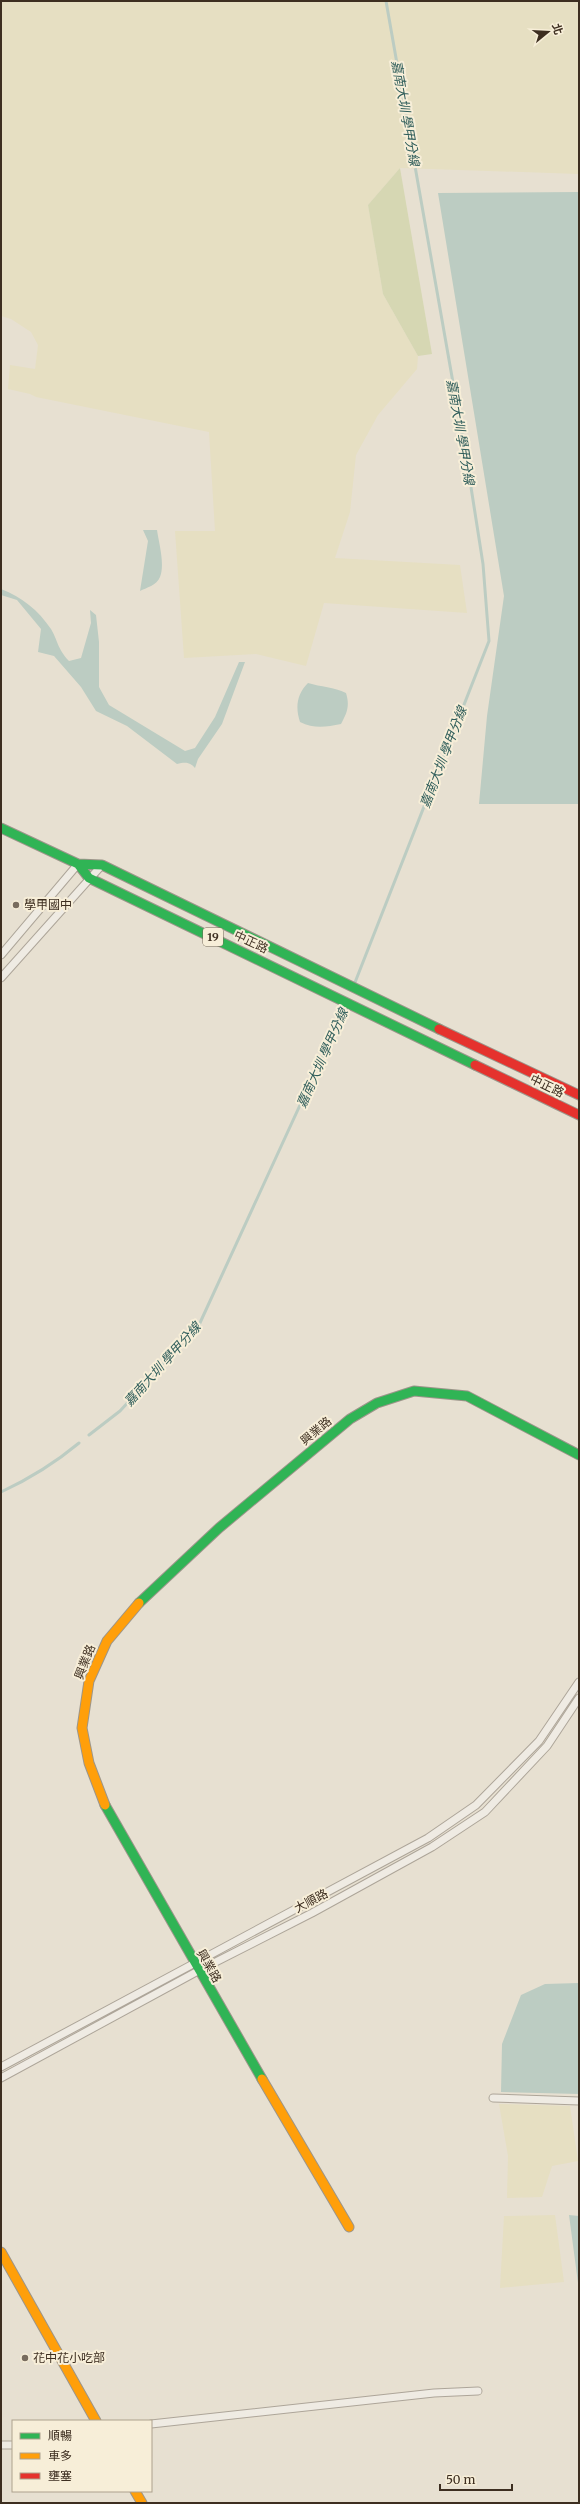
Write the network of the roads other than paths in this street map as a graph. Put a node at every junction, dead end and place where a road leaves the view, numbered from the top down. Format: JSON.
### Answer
{"nodes":[{"id":1,"x":1,"y":828,"type":"edge"},
{"id":2,"x":78,"y":864,"type":"junction"},
{"id":3,"x":102,"y":865,"type":"junction"},
{"id":4,"x":89,"y":878,"type":"junction"},
{"id":5,"x":1,"y":955,"type":"edge"},
{"id":6,"x":1,"y":978,"type":"edge"},
{"id":7,"x":579,"y":1095,"type":"edge"},
{"id":8,"x":579,"y":1115,"type":"edge"},
{"id":9,"x":579,"y":1455,"type":"edge"},
{"id":10,"x":579,"y":1682,"type":"edge"},
{"id":11,"x":579,"y":1698,"type":"edge"},
{"id":12,"x":196,"y":1967,"type":"junction"},
{"id":13,"x":1,"y":2067,"type":"edge"},
{"id":14,"x":1,"y":2078,"type":"edge"},
{"id":15,"x":493,"y":2098,"type":"dead end"},
{"id":16,"x":579,"y":2101,"type":"edge"},
{"id":17,"x":349,"y":2227,"type":"dead end"},
{"id":18,"x":1,"y":2252,"type":"edge"},
{"id":19,"x":478,"y":2391,"type":"dead end"},
{"id":20,"x":95,"y":2420,"type":"edge"},
{"id":21,"x":152,"y":2424,"type":"edge"},
{"id":22,"x":1,"y":2445,"type":"edge"},
{"id":23,"x":12,"y":2445,"type":"edge"},
{"id":24,"x":136,"y":2492,"type":"edge"},
{"id":25,"x":142,"y":2503,"type":"edge"}],
"edges":[{"from":1,"to":2,"type":"main road","number":"19"},
{"from":2,"to":3,"type":"main road","number":"19"},
{"from":2,"to":4,"type":"main road","number":"19"},
{"from":2,"to":5,"type":"street"},
{"from":3,"to":4,"type":"street"},
{"from":3,"to":7,"type":"main road","name":"中正路","number":"19"},
{"from":4,"to":6,"type":"street"},
{"from":4,"to":8,"type":"main road","name":"中正路","number":"19"},
{"from":9,"to":12,"type":"main road","name":"興業路"},
{"from":10,"to":12,"type":"street","name":"大順路"},
{"from":11,"to":12,"type":"street","name":"大順路"},
{"from":12,"to":13,"type":"street","name":"大順路"},
{"from":12,"to":14,"type":"street","name":"大順路"},
{"from":12,"to":17,"type":"main road","name":"興業路"},
{"from":15,"to":16,"type":"street"},
{"from":18,"to":20,"type":"main road"},
{"from":19,"to":21,"type":"street"},
{"from":22,"to":23,"type":"street"},
{"from":24,"to":25,"type":"main road"}]}
